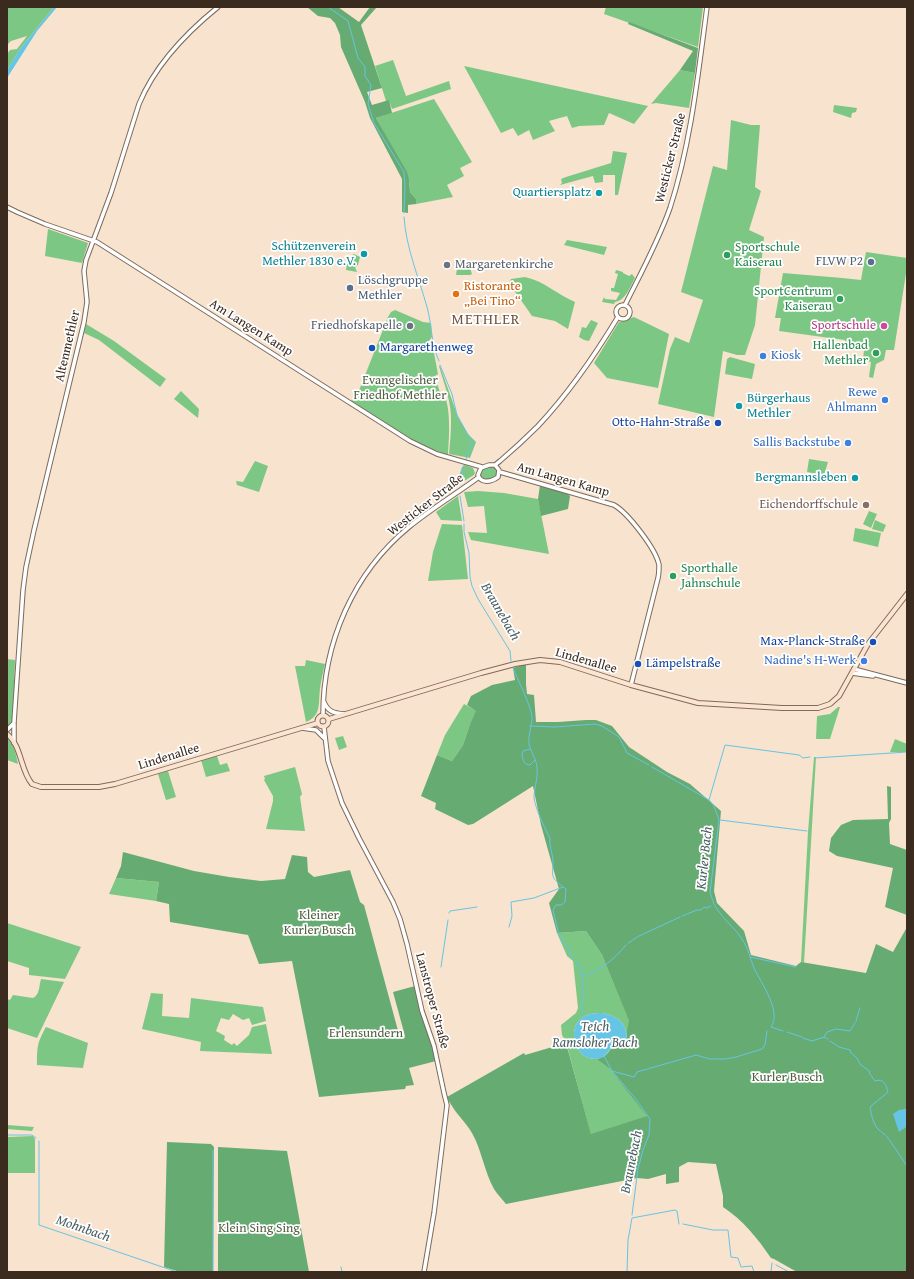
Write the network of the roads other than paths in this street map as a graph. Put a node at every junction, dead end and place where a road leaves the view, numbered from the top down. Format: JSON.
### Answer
{"nodes":[{"id":1,"x":218,"y":7,"type":"edge"},
{"id":2,"x":707,"y":7,"type":"edge"},
{"id":3,"x":7,"y":207,"type":"edge"},
{"id":4,"x":93,"y":240,"type":"junction"},
{"id":5,"x":625,"y":305,"type":"junction"},
{"id":6,"x":618,"y":317,"type":"junction"},
{"id":7,"x":495,"y":465,"type":"junction"},
{"id":8,"x":482,"y":467,"type":"junction"},
{"id":9,"x":500,"y":472,"type":"junction"},
{"id":10,"x":479,"y":477,"type":"junction"},
{"id":11,"x":907,"y":594,"type":"edge"},
{"id":12,"x":854,"y":669,"type":"junction"},
{"id":13,"x":852,"y":673,"type":"junction"},
{"id":14,"x":876,"y":676,"type":"junction"},
{"id":15,"x":907,"y":683,"type":"edge"},
{"id":16,"x":631,"y":685,"type":"junction"},
{"id":17,"x":323,"y":701,"type":"junction"},
{"id":18,"x":346,"y":714,"type":"junction"},
{"id":19,"x":323,"y":715,"type":"junction"},
{"id":20,"x":329,"y":719,"type":"junction"},
{"id":21,"x":14,"y":722,"type":"junction"},
{"id":22,"x":318,"y":723,"type":"junction"},
{"id":23,"x":324,"y":727,"type":"junction"},
{"id":24,"x":301,"y":728,"type":"junction"},
{"id":25,"x":7,"y":730,"type":"edge"},
{"id":26,"x":7,"y":734,"type":"edge"},
{"id":27,"x":325,"y":739,"type":"junction"},
{"id":28,"x":14,"y":743,"type":"junction"},
{"id":29,"x":424,"y":1272,"type":"edge"}],
"edges":[{"from":1,"to":4,"type":"street","name":"Altenmethler"},
{"from":2,"to":5,"type":"street","name":"Westicker Straße"},
{"from":3,"to":4,"type":"street","name":"Am Langen Kamp"},
{"from":4,"to":8,"type":"street","name":"Am Langen Kamp"},
{"from":4,"to":21,"type":"street","name":"Altenmethler"},
{"from":5,"to":6,"type":"street"},
{"from":5,"to":6,"type":"street"},
{"from":6,"to":7,"type":"street"},
{"from":7,"to":8,"type":"street"},
{"from":7,"to":9,"type":"street"},
{"from":8,"to":10,"type":"street","name":"Westicker Straße"},
{"from":9,"to":10,"type":"street","name":"Westicker Straße"},
{"from":9,"to":16,"type":"street","name":"Am Langen Kamp"},
{"from":10,"to":17,"type":"street","name":"Westicker Straße"},
{"from":11,"to":12,"type":"main road"},
{"from":12,"to":13,"type":"main road"},
{"from":12,"to":14,"type":"street"},
{"from":13,"to":14,"type":"street"},
{"from":13,"to":16,"type":"main road","name":"Lindenallee"},
{"from":14,"to":15,"type":"street"},
{"from":16,"to":18,"type":"main road","name":"Lindenallee"},
{"from":17,"to":18,"type":"street"},
{"from":17,"to":19,"type":"street","name":"Westicker Straße"},
{"from":18,"to":20,"type":"main road","name":"Lindenallee"},
{"from":19,"to":20,"type":"main road"},
{"from":19,"to":22,"type":"main road"},
{"from":20,"to":23,"type":"main road"},
{"from":21,"to":25,"type":"street"},
{"from":21,"to":28,"type":"street","name":"Altenmethler"},
{"from":22,"to":23,"type":"main road"},
{"from":22,"to":24,"type":"main road","name":"Lindenallee"},
{"from":23,"to":27,"type":"street","name":"Lanstroper Straße"},
{"from":24,"to":27,"type":"street"},
{"from":24,"to":28,"type":"main road","name":"Lindenallee"},
{"from":26,"to":28,"type":"main road"},
{"from":27,"to":29,"type":"street","name":"Lanstroper Straße"}]}
